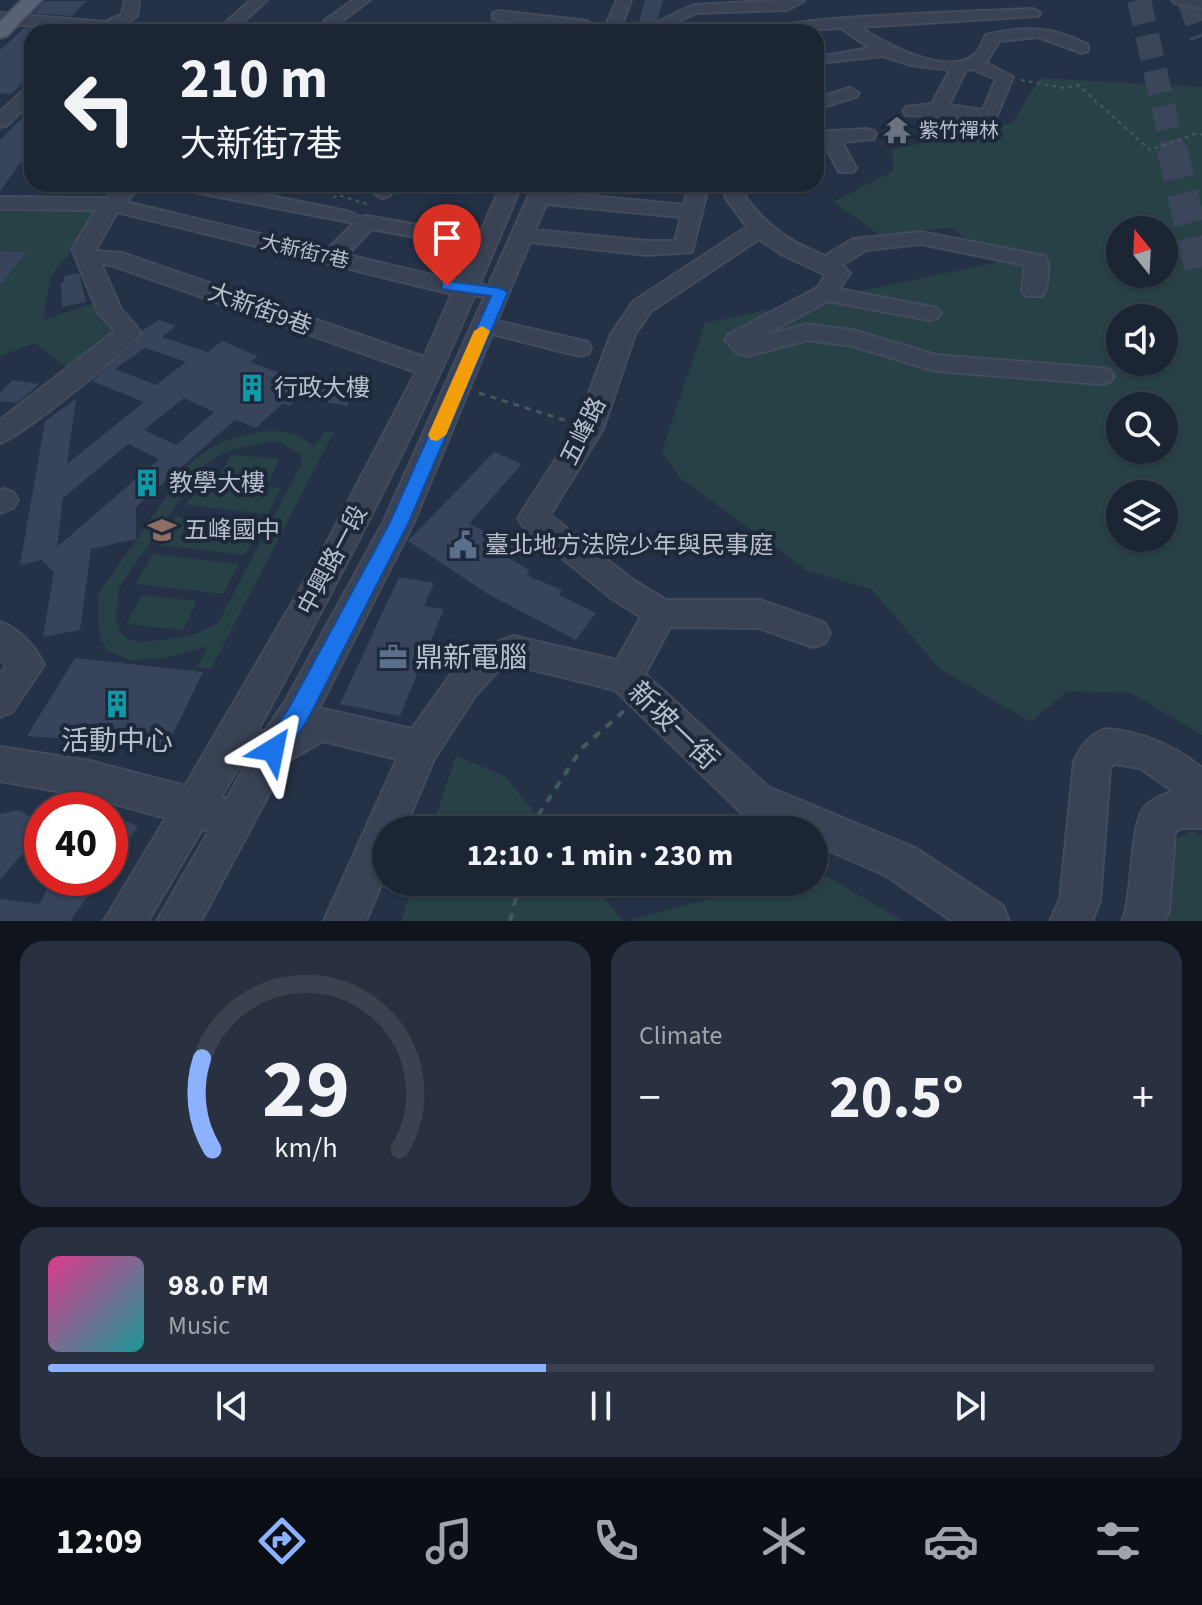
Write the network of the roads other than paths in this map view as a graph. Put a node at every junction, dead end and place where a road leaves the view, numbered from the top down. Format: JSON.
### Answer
{"nodes":[{"id":1,"x":20,"y":0,"type":"edge"},
{"id":2,"x":33,"y":0,"type":"edge"},
{"id":3,"x":132,"y":0,"type":"edge"},
{"id":4,"x":260,"y":0,"type":"edge"},
{"id":5,"x":348,"y":0,"type":"edge"},
{"id":6,"x":363,"y":0,"type":"edge"},
{"id":7,"x":624,"y":0,"type":"edge"},
{"id":8,"x":697,"y":0,"type":"edge"},
{"id":9,"x":1179,"y":0,"type":"edge"},
{"id":10,"x":797,"y":1,"type":"edge"},
{"id":11,"x":1202,"y":4,"type":"edge"},
{"id":12,"x":499,"y":6,"type":"edge"},
{"id":13,"x":1033,"y":13,"type":"dead end"},
{"id":14,"x":3,"y":21,"type":"edge"},
{"id":15,"x":36,"y":24,"type":"edge"},
{"id":16,"x":113,"y":24,"type":"edge"},
{"id":17,"x":232,"y":24,"type":"edge"},
{"id":18,"x":328,"y":24,"type":"edge"},
{"id":19,"x":330,"y":24,"type":"edge"},
{"id":20,"x":588,"y":24,"type":"edge"},
{"id":21,"x":614,"y":24,"type":"edge"},
{"id":22,"x":667,"y":24,"type":"edge"},
{"id":23,"x":672,"y":24,"type":"edge"},
{"id":24,"x":824,"y":25,"type":"edge"},
{"id":25,"x":847,"y":25,"type":"junction"},
{"id":26,"x":1082,"y":48,"type":"dead end"},
{"id":27,"x":883,"y":51,"type":"junction"},
{"id":28,"x":824,"y":60,"type":"dead end"},
{"id":29,"x":967,"y":65,"type":"junction"},
{"id":30,"x":850,"y":93,"type":"dead end"},
{"id":31,"x":21,"y":101,"type":"edge"},
{"id":32,"x":824,"y":101,"type":"edge"},
{"id":33,"x":938,"y":109,"type":"junction"},
{"id":34,"x":912,"y":111,"type":"dead end"},
{"id":35,"x":0,"y":122,"type":"edge"},
{"id":36,"x":867,"y":135,"type":"dead end"},
{"id":37,"x":824,"y":139,"type":"edge"},
{"id":38,"x":824,"y":140,"type":"edge"},
{"id":39,"x":846,"y":168,"type":"dead end"},
{"id":40,"x":24,"y":190,"type":"edge"},
{"id":41,"x":76,"y":192,"type":"edge"},
{"id":42,"x":222,"y":192,"type":"edge"},
{"id":43,"x":529,"y":192,"type":"edge"},
{"id":44,"x":531,"y":192,"type":"edge"},
{"id":45,"x":559,"y":192,"type":"edge"},
{"id":46,"x":697,"y":192,"type":"edge"},
{"id":47,"x":737,"y":192,"type":"edge"},
{"id":48,"x":0,"y":193,"type":"edge"},
{"id":49,"x":120,"y":195,"type":"edge"},
{"id":50,"x":0,"y":203,"type":"edge"},
{"id":51,"x":692,"y":212,"type":"junction"},
{"id":52,"x":350,"y":218,"type":"dead end"},
{"id":53,"x":759,"y":229,"type":"junction"},
{"id":54,"x":524,"y":235,"type":"junction"},
{"id":55,"x":484,"y":243,"type":"junction"},
{"id":56,"x":87,"y":257,"type":"junction"},
{"id":57,"x":331,"y":258,"type":"junction"},
{"id":58,"x":826,"y":265,"type":"junction"},
{"id":59,"x":464,"y":288,"type":"junction"},
{"id":60,"x":1034,"y":291,"type":"dead end"},
{"id":61,"x":500,"y":292,"type":"junction"},
{"id":62,"x":825,"y":293,"type":"junction"},
{"id":63,"x":929,"y":313,"type":"dead end"},
{"id":64,"x":485,"y":325,"type":"junction"},
{"id":65,"x":579,"y":348,"type":"dead end"},
{"id":66,"x":431,"y":368,"type":"junction"},
{"id":67,"x":1101,"y":376,"type":"dead end"},
{"id":68,"x":0,"y":407,"type":"edge"},
{"id":69,"x":33,"y":411,"type":"junction"},
{"id":70,"x":0,"y":433,"type":"edge"},
{"id":71,"x":661,"y":613,"type":"junction"},
{"id":72,"x":813,"y":633,"type":"dead end"},
{"id":73,"x":0,"y":636,"type":"edge"},
{"id":74,"x":633,"y":686,"type":"junction"},
{"id":75,"x":0,"y":701,"type":"edge"},
{"id":76,"x":233,"y":742,"type":"junction"},
{"id":77,"x":420,"y":748,"type":"junction"},
{"id":78,"x":273,"y":750,"type":"junction"},
{"id":79,"x":0,"y":764,"type":"edge"},
{"id":80,"x":1202,"y":791,"type":"edge"},
{"id":81,"x":194,"y":808,"type":"junction"},
{"id":82,"x":1202,"y":809,"type":"edge"},
{"id":83,"x":236,"y":821,"type":"junction"},
{"id":84,"x":125,"y":921,"type":"edge"},
{"id":85,"x":178,"y":921,"type":"edge"},
{"id":86,"x":345,"y":921,"type":"edge"},
{"id":87,"x":988,"y":921,"type":"edge"},
{"id":88,"x":1071,"y":921,"type":"edge"},
{"id":89,"x":1143,"y":921,"type":"edge"}],
"edges":[{"from":1,"to":14,"type":"main road"},
{"from":2,"to":14,"type":"main road"},
{"from":3,"to":16,"type":"street"},
{"from":4,"to":17,"type":"street"},
{"from":5,"to":18,"type":"street"},
{"from":6,"to":19,"type":"street"},
{"from":7,"to":21,"type":"street"},
{"from":8,"to":22,"type":"street"},
{"from":9,"to":11,"type":"street"},
{"from":10,"to":23,"type":"street"},
{"from":12,"to":20,"type":"street"},
{"from":13,"to":25,"type":"street"},
{"from":14,"to":15,"type":"street"},
{"from":24,"to":25,"type":"street"},
{"from":25,"to":27,"type":"street"},
{"from":26,"to":29,"type":"street"},
{"from":27,"to":28,"type":"street"},
{"from":27,"to":29,"type":"street"},
{"from":29,"to":33,"type":"street"},
{"from":29,"to":33,"type":"street"},
{"from":30,"to":32,"type":"street"},
{"from":31,"to":35,"type":"street"},
{"from":33,"to":34,"type":"street"},
{"from":36,"to":37,"type":"street"},
{"from":38,"to":39,"type":"street"},
{"from":40,"to":48,"type":"street"},
{"from":41,"to":49,"type":"street"},
{"from":42,"to":52,"type":"street"},
{"from":43,"to":55,"type":"street","name":"中興路一段"},
{"from":44,"to":54,"type":"street","name":"中興路一段"},
{"from":45,"to":51,"type":"street"},
{"from":46,"to":51,"type":"street"},
{"from":47,"to":53,"type":"street"},
{"from":49,"to":50,"type":"street"},
{"from":49,"to":56,"type":"street"},
{"from":49,"to":57,"type":"street","name":"大新街7巷"},
{"from":51,"to":54,"type":"street"},
{"from":53,"to":58,"type":"street"},
{"from":53,"to":71,"type":"street","name":"五峰路"},
{"from":54,"to":61,"type":"street","name":"中興路一段"},
{"from":55,"to":57,"type":"street"},
{"from":55,"to":59,"type":"street","name":"中興路一段"},
{"from":56,"to":66,"type":"street","name":"大新街9巷"},
{"from":56,"to":69,"type":"street"},
{"from":57,"to":59,"type":"street","name":"大新街7巷"},
{"from":58,"to":60,"type":"street"},
{"from":58,"to":62,"type":"street"},
{"from":59,"to":61,"type":"street","name":"大新街7巷"},
{"from":59,"to":66,"type":"street","name":"中興路一段"},
{"from":61,"to":64,"type":"street","name":"中興路一段"},
{"from":62,"to":63,"type":"street"},
{"from":62,"to":67,"type":"street"},
{"from":64,"to":65,"type":"street"},
{"from":64,"to":78,"type":"street","name":"中興路一段"},
{"from":66,"to":76,"type":"street","name":"中興路一段"},
{"from":68,"to":69,"type":"street"},
{"from":69,"to":70,"type":"street"},
{"from":71,"to":72,"type":"street"},
{"from":71,"to":74,"type":"street"},
{"from":73,"to":75,"type":"street"},
{"from":74,"to":77,"type":"street","name":"新坡一街"},
{"from":74,"to":87,"type":"street","name":"新坡一街"},
{"from":76,"to":78,"type":"street"},
{"from":76,"to":81,"type":"street","name":"中興路一段"},
{"from":77,"to":78,"type":"street"},
{"from":77,"to":86,"type":"street","name":"新坡一街"},
{"from":78,"to":83,"type":"street","name":"中興路一段"},
{"from":79,"to":81,"type":"street"},
{"from":80,"to":88,"type":"street"},
{"from":81,"to":83,"type":"street"},
{"from":81,"to":84,"type":"street","name":"中興路一段"},
{"from":82,"to":89,"type":"street"},
{"from":83,"to":85,"type":"street","name":"中興路一段"}]}
